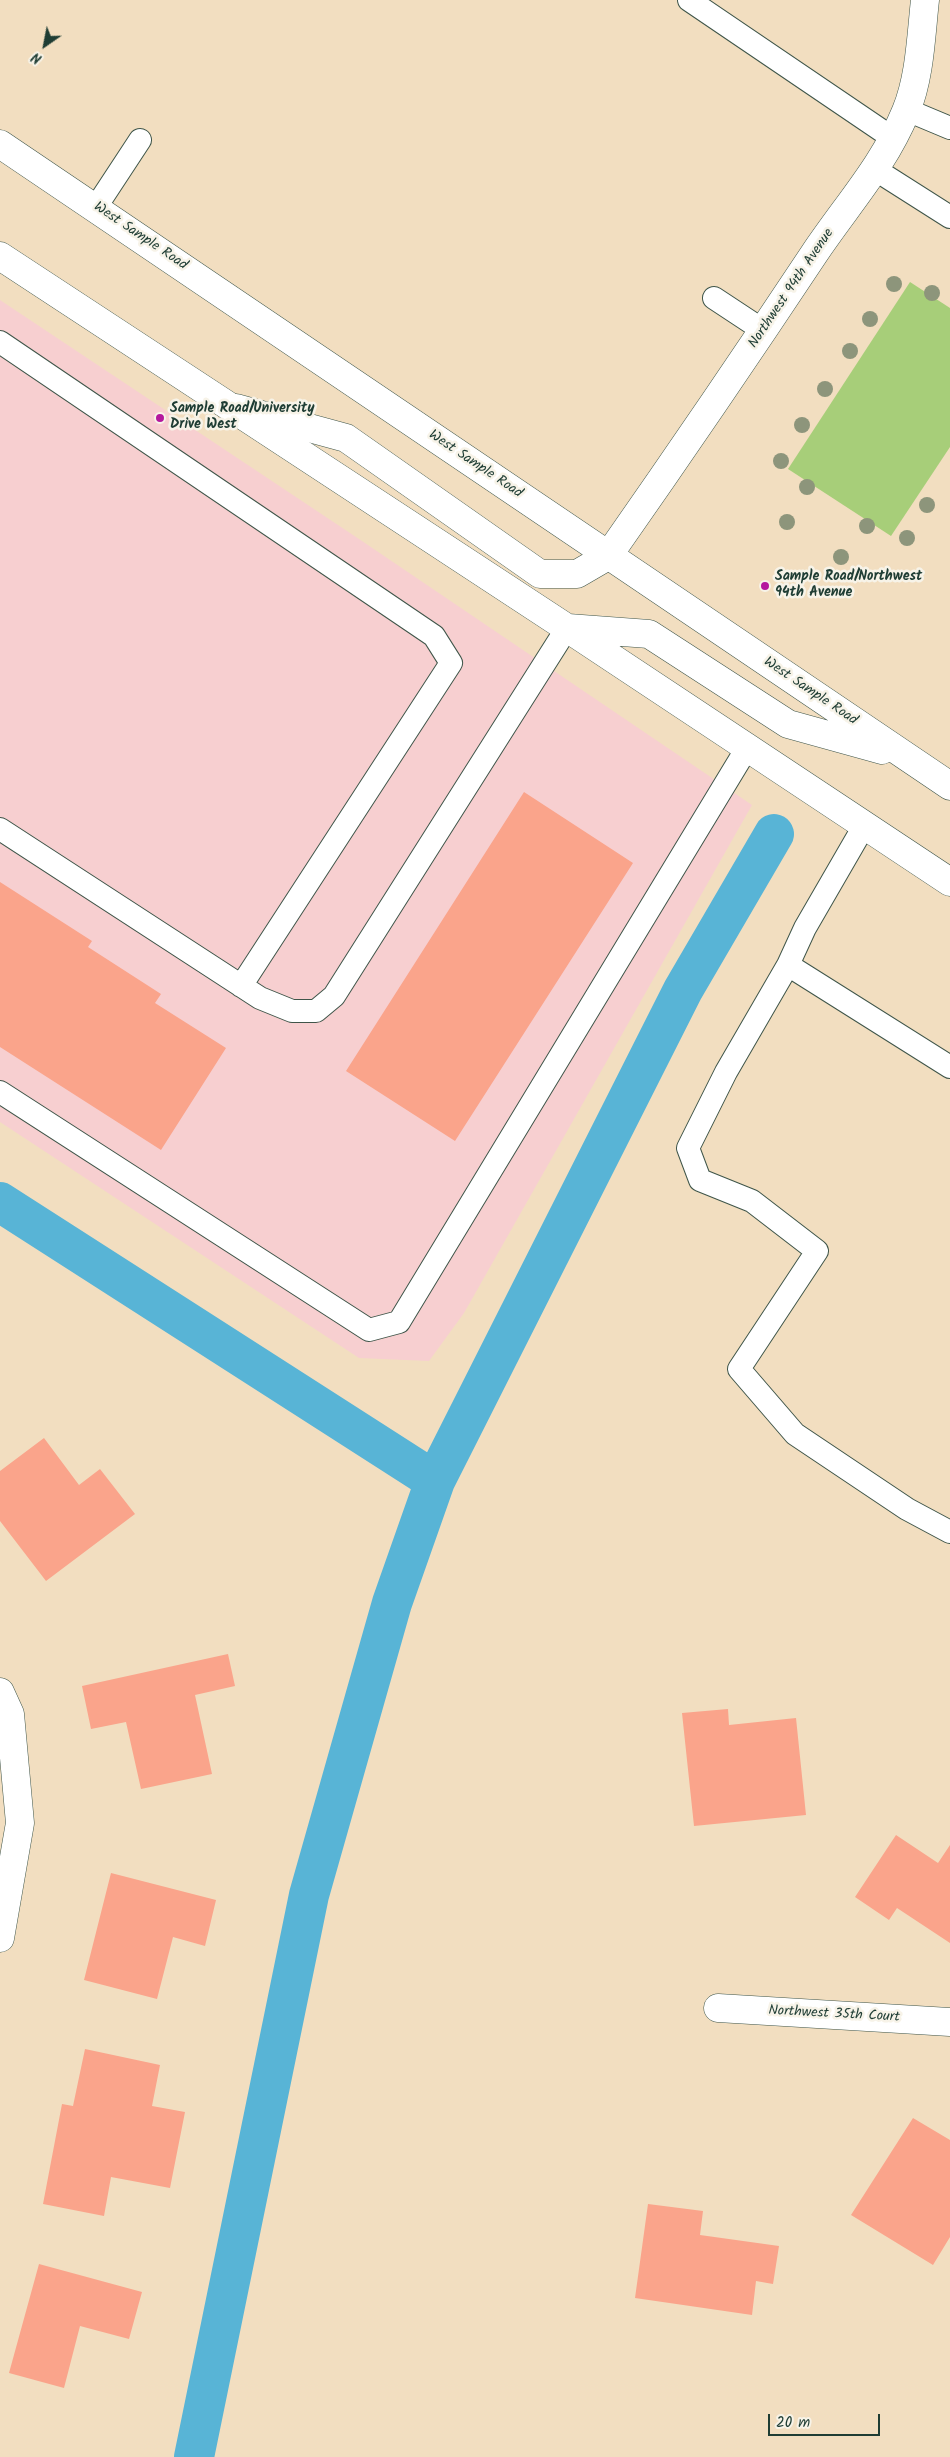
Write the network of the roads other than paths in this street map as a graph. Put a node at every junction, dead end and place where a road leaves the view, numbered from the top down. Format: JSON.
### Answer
{"nodes":[{"id":1,"x":689,"y":0,"type":"edge"},
{"id":2,"x":925,"y":0,"type":"edge"},
{"id":3,"x":907,"y":110,"type":"junction"},
{"id":4,"x":950,"y":128,"type":"edge"},
{"id":5,"x":894,"y":139,"type":"junction"},
{"id":6,"x":140,"y":140,"type":"dead end"},
{"id":7,"x":0,"y":144,"type":"edge"},
{"id":8,"x":876,"y":170,"type":"junction"},
{"id":9,"x":96,"y":207,"type":"junction"},
{"id":10,"x":950,"y":217,"type":"edge"},
{"id":11,"x":0,"y":256,"type":"edge"},
{"id":12,"x":714,"y":298,"type":"dead end"},
{"id":13,"x":764,"y":331,"type":"junction"},
{"id":14,"x":0,"y":342,"type":"edge"},
{"id":15,"x":230,"y":406,"type":"junction"},
{"id":16,"x":608,"y":556,"type":"junction"},
{"id":17,"x":567,"y":628,"type":"junction"},
{"id":18,"x":747,"y":748,"type":"junction"},
{"id":19,"x":906,"y":756,"type":"junction"},
{"id":20,"x":950,"y":786,"type":"edge"},
{"id":21,"x":864,"y":826,"type":"junction"},
{"id":22,"x":0,"y":829,"type":"edge"},
{"id":23,"x":950,"y":882,"type":"edge"},
{"id":24,"x":788,"y":965,"type":"junction"},
{"id":25,"x":241,"y":986,"type":"junction"},
{"id":26,"x":950,"y":1067,"type":"edge"},
{"id":27,"x":0,"y":1092,"type":"edge"},
{"id":28,"x":950,"y":1532,"type":"edge"},
{"id":29,"x":0,"y":1692,"type":"edge"},
{"id":30,"x":0,"y":1938,"type":"edge"},
{"id":31,"x":718,"y":2008,"type":"dead end"},
{"id":32,"x":950,"y":2022,"type":"edge"}],
"edges":[{"from":1,"to":5,"type":"lane"},
{"from":2,"to":3,"type":"main road","name":"Northwest 94th Avenue"},
{"from":3,"to":4,"type":"lane"},
{"from":3,"to":5,"type":"main road","name":"Northwest 94th Avenue"},
{"from":5,"to":8,"type":"main road","name":"Northwest 94th Avenue"},
{"from":6,"to":9,"type":"lane"},
{"from":7,"to":9,"type":"main road","name":"West Sample Road"},
{"from":8,"to":10,"type":"lane"},
{"from":8,"to":13,"type":"main road","name":"Northwest 94th Avenue"},
{"from":9,"to":16,"type":"main road","name":"West Sample Road"},
{"from":11,"to":15,"type":"main road"},
{"from":12,"to":13,"type":"lane"},
{"from":13,"to":16,"type":"main road","name":"Northwest 94th Avenue"},
{"from":14,"to":25,"type":"lane"},
{"from":15,"to":16,"type":"main road"},
{"from":15,"to":17,"type":"main road"},
{"from":16,"to":19,"type":"main road","name":"West Sample Road"},
{"from":17,"to":18,"type":"main road"},
{"from":17,"to":19,"type":"main road"},
{"from":17,"to":25,"type":"lane"},
{"from":18,"to":21,"type":"main road"},
{"from":18,"to":27,"type":"lane"},
{"from":19,"to":20,"type":"main road","name":"West Sample Road"},
{"from":21,"to":23,"type":"main road"},
{"from":21,"to":24,"type":"lane"},
{"from":22,"to":25,"type":"lane"},
{"from":24,"to":26,"type":"lane"},
{"from":24,"to":28,"type":"lane"},
{"from":29,"to":30,"type":"main road"},
{"from":31,"to":32,"type":"main road","name":"Northwest 35th Court"}]}
